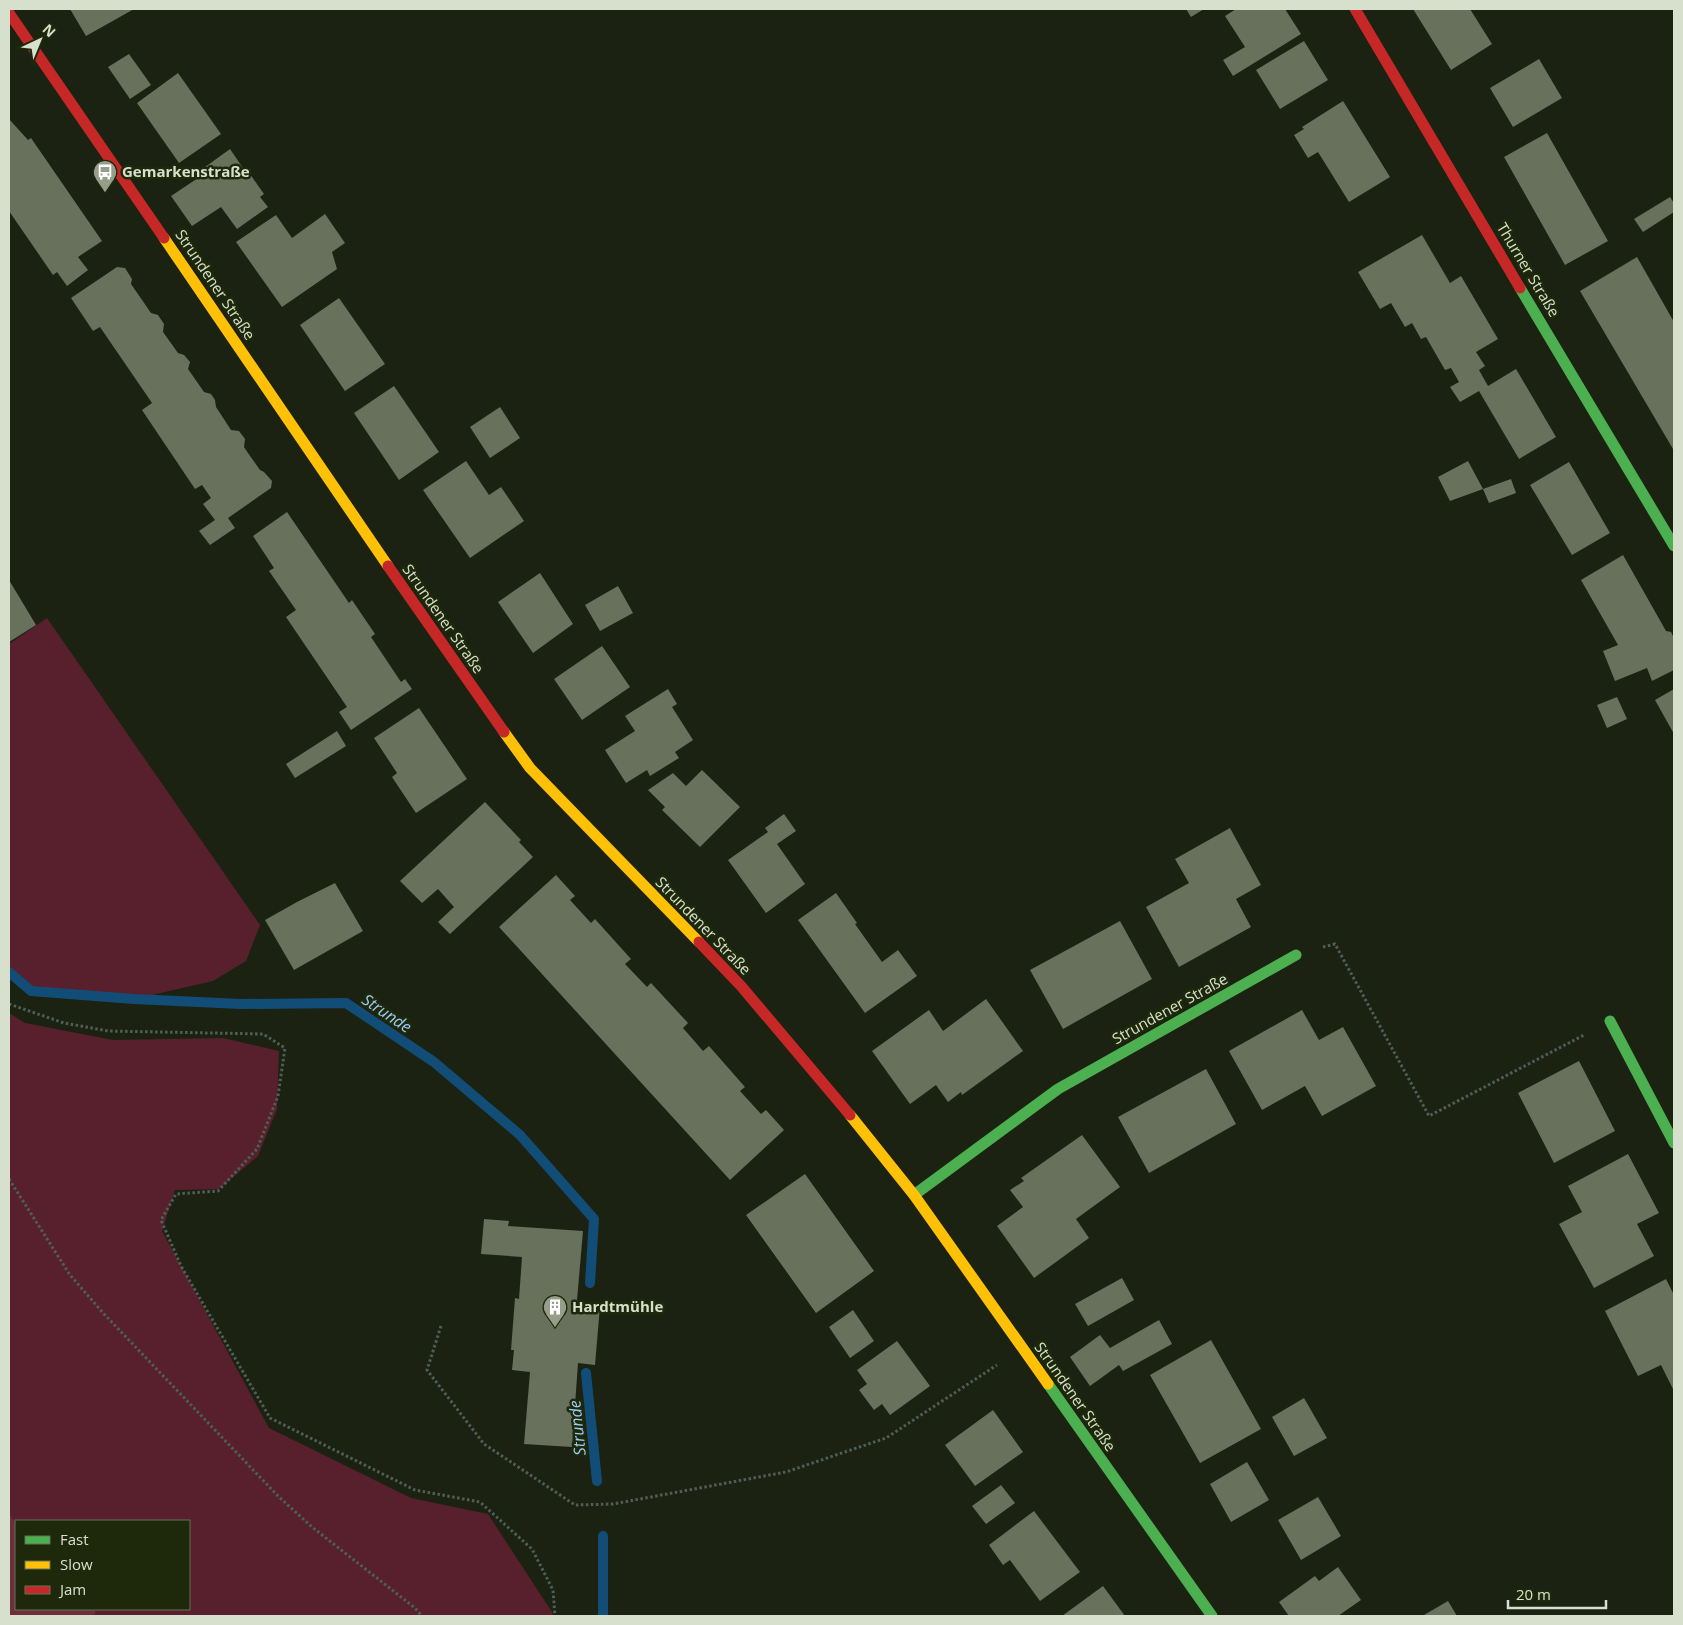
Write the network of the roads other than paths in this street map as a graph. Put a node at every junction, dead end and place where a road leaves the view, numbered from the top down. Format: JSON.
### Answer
{"nodes":[{"id":1,"x":1355,"y":9,"type":"edge"},
{"id":2,"x":9,"y":13,"type":"edge"},
{"id":3,"x":1674,"y":546,"type":"edge"},
{"id":4,"x":1296,"y":955,"type":"road end"},
{"id":5,"x":1610,"y":1021,"type":"road end"},
{"id":6,"x":1674,"y":1143,"type":"edge"},
{"id":7,"x":914,"y":1196,"type":"junction"},
{"id":8,"x":1212,"y":1616,"type":"edge"}],
"edges":[{"from":1,"to":3,"type":"street","name":"Thurner Straße"},
{"from":2,"to":7,"type":"street","name":"Strundener Straße"},
{"from":4,"to":7,"type":"street","name":"Strundener Straße"},
{"from":5,"to":6,"type":"street"},
{"from":7,"to":8,"type":"street","name":"Strundener Straße"}]}
